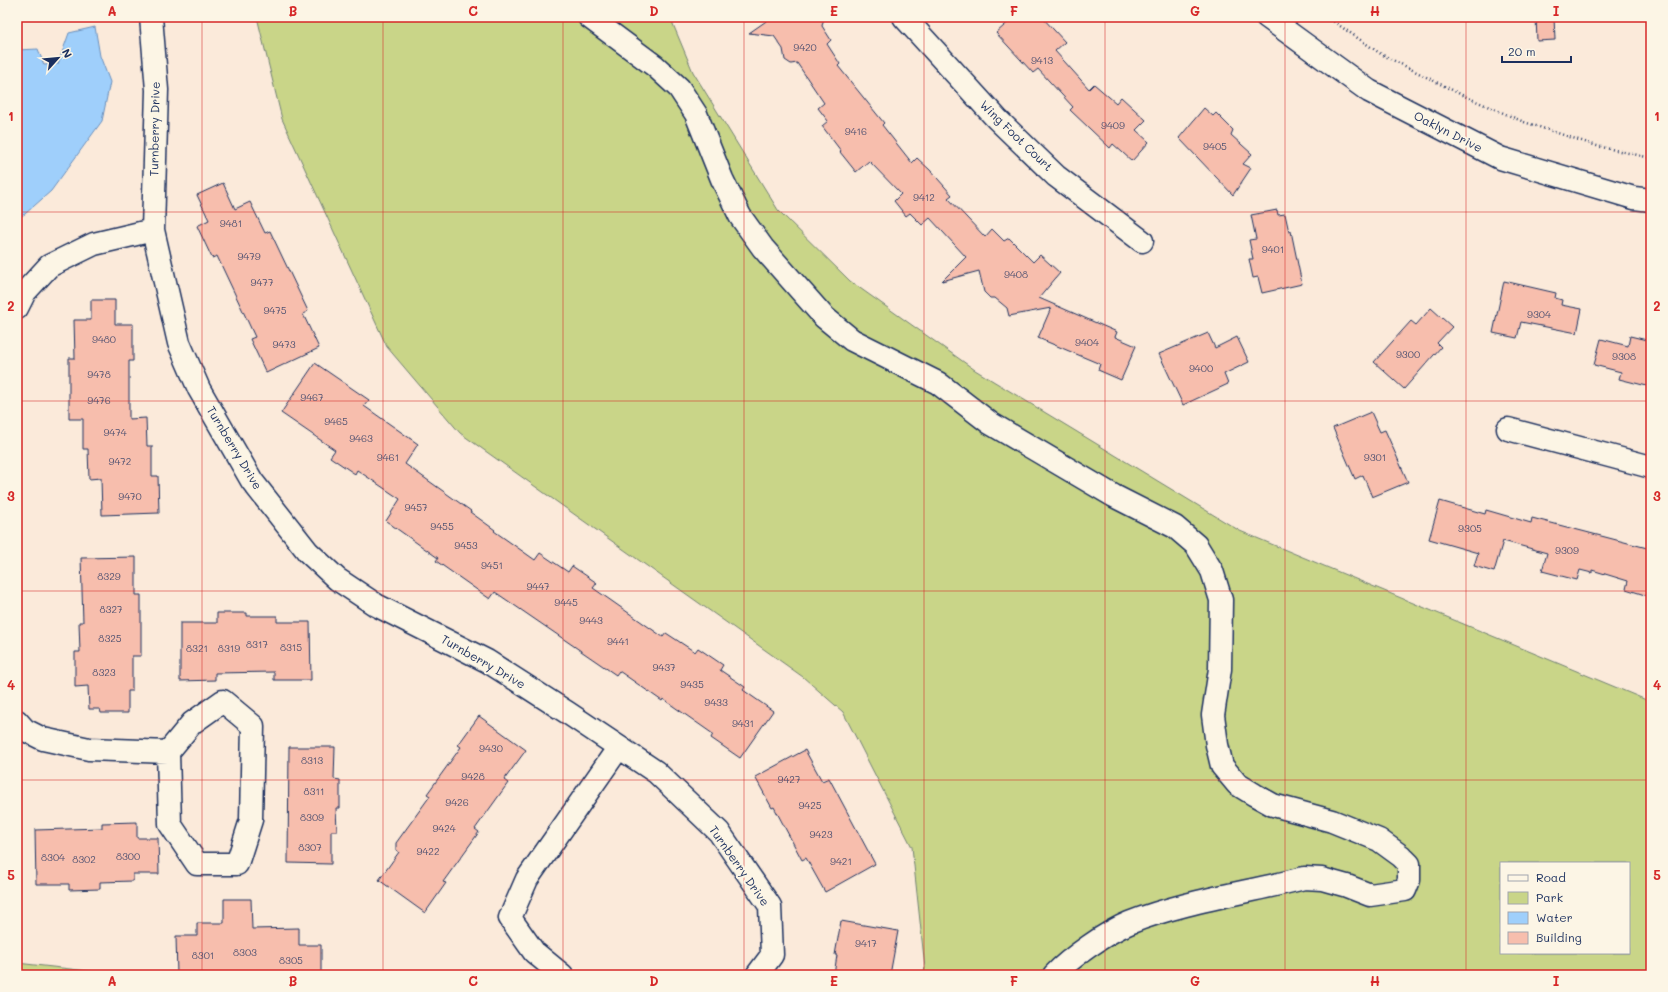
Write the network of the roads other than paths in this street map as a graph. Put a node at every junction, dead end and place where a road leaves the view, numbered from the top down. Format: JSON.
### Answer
{"nodes":[{"id":1,"x":151,"y":17,"type":"edge"},
{"id":2,"x":589,"y":17,"type":"edge"},
{"id":3,"x":904,"y":17,"type":"edge"},
{"id":4,"x":1267,"y":17,"type":"edge"},
{"id":5,"x":1651,"y":200,"type":"edge"},
{"id":6,"x":153,"y":230,"type":"junction"},
{"id":7,"x":1142,"y":240,"type":"dead end"},
{"id":8,"x":17,"y":308,"type":"edge"},
{"id":9,"x":1508,"y":429,"type":"dead end"},
{"id":10,"x":1651,"y":467,"type":"edge"},
{"id":11,"x":20,"y":728,"type":"edge"},
{"id":12,"x":619,"y":747,"type":"junction"},
{"id":13,"x":168,"y":752,"type":"junction"},
{"id":14,"x":562,"y":975,"type":"edge"},
{"id":15,"x":757,"y":975,"type":"edge"},
{"id":16,"x":1054,"y":975,"type":"edge"}],
"edges":[{"from":1,"to":6,"type":"street","name":"Turnberry Drive"},
{"from":2,"to":16,"type":"street"},
{"from":3,"to":7,"type":"street","name":"Wing Foot Court"},
{"from":4,"to":5,"type":"street","name":"Oaklyn Drive"},
{"from":6,"to":8,"type":"street"},
{"from":6,"to":12,"type":"street","name":"Turnberry Drive"},
{"from":9,"to":10,"type":"street"},
{"from":11,"to":13,"type":"street"},
{"from":12,"to":14,"type":"street"},
{"from":12,"to":15,"type":"street","name":"Turnberry Drive"},
{"from":13,"to":13,"type":"street"}]}
